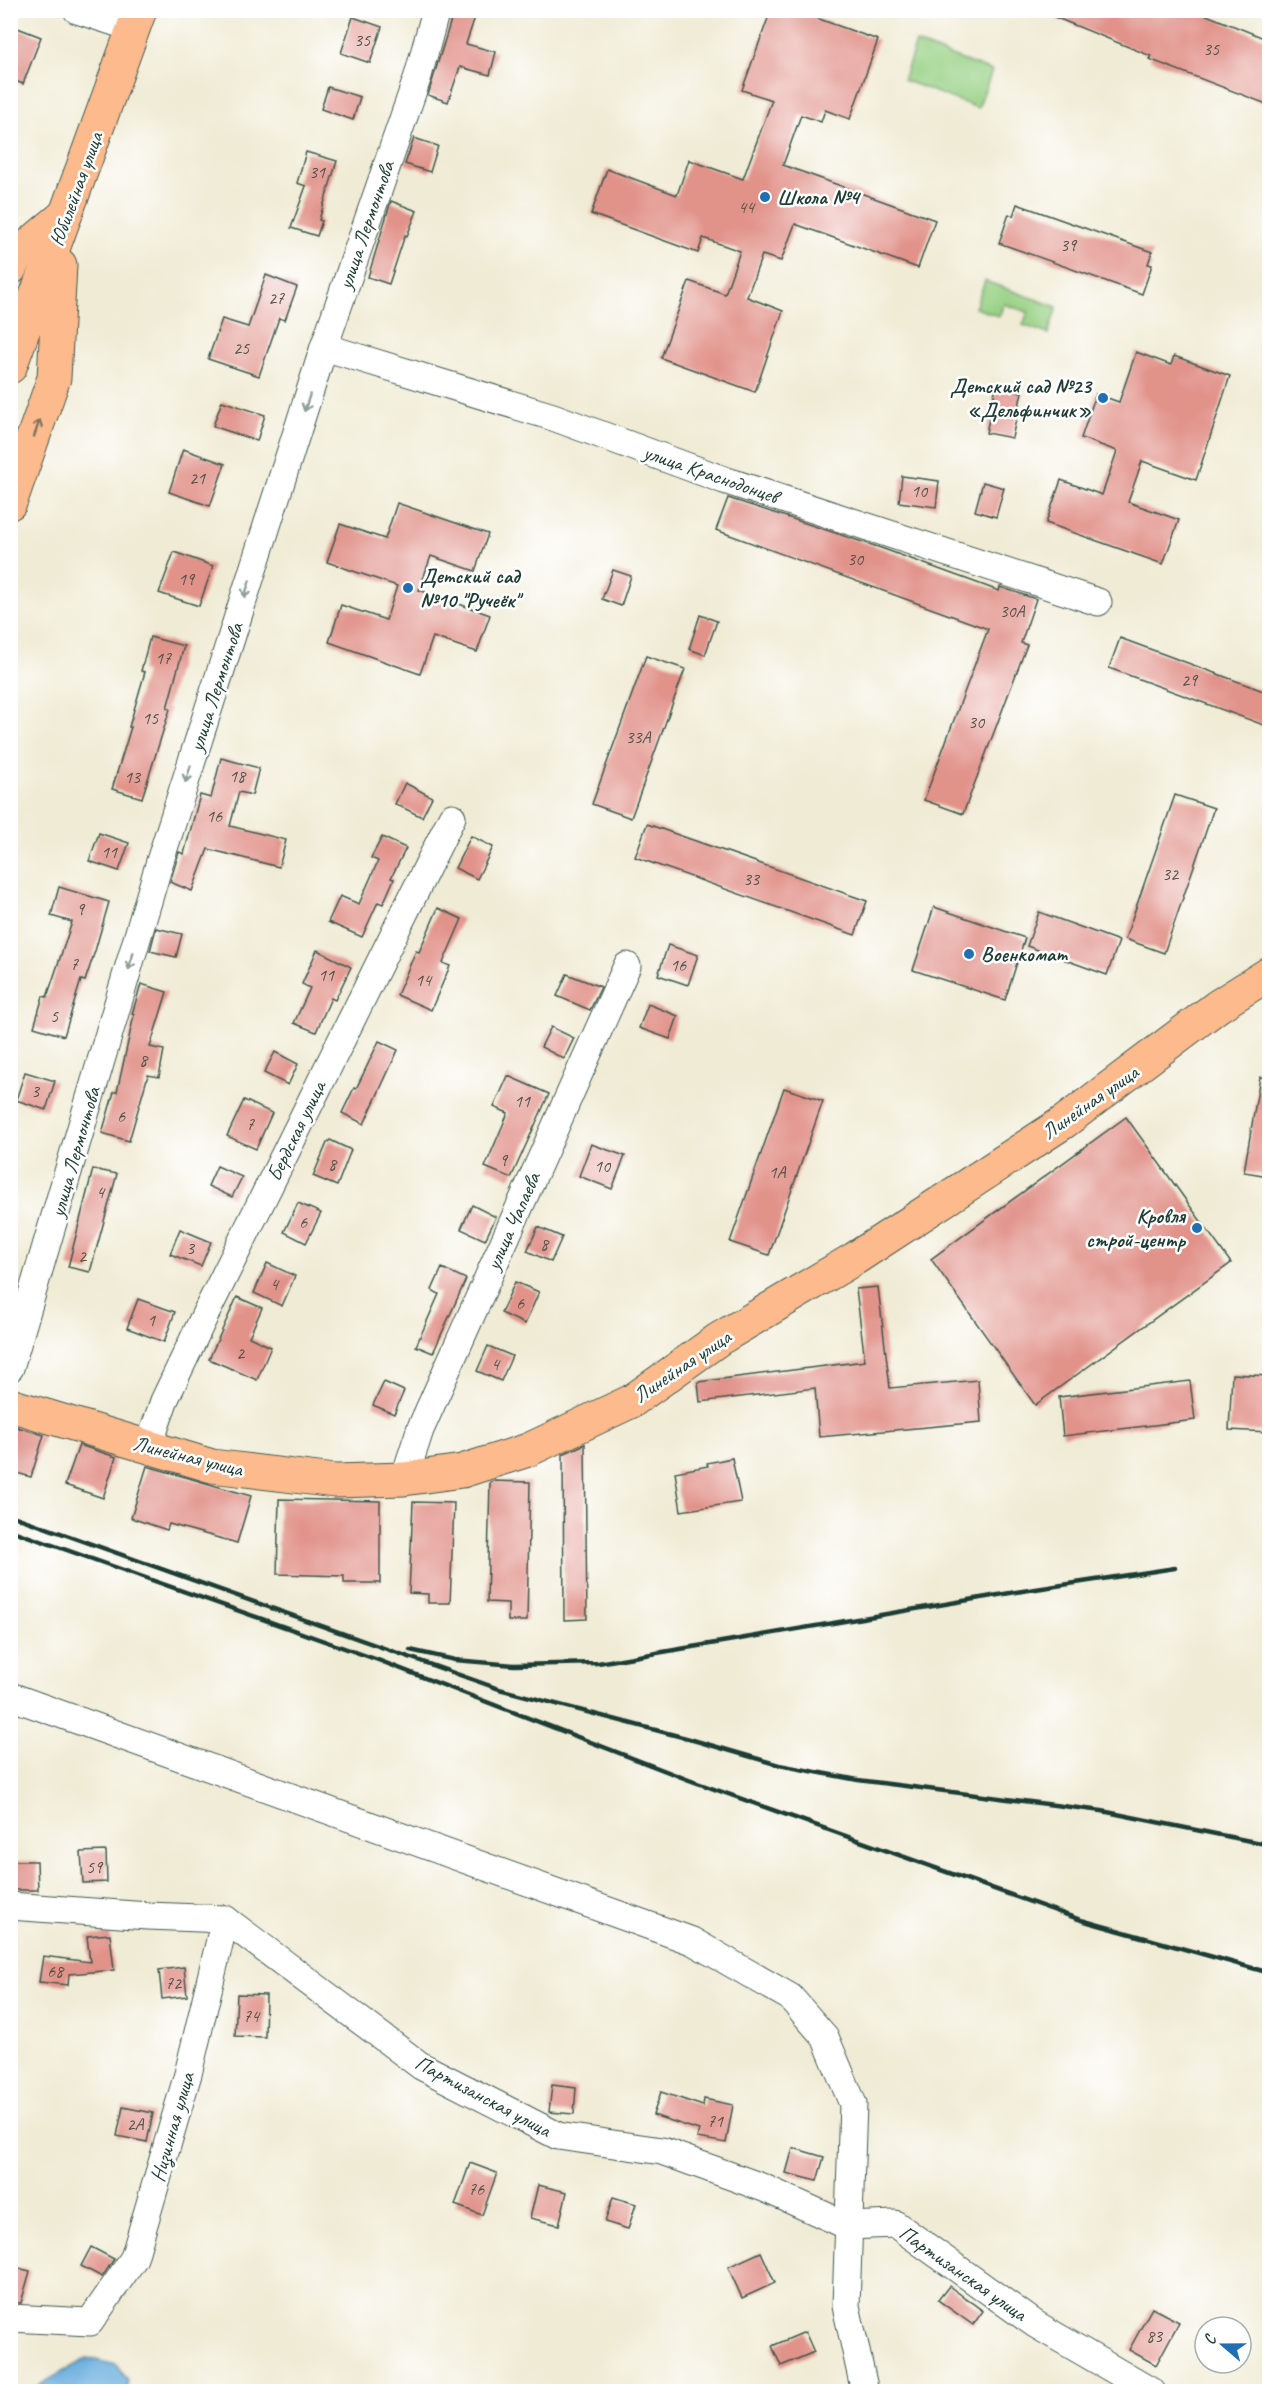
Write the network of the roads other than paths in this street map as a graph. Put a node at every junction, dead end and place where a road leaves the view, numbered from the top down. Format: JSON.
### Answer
{"nodes":[{"id":1,"x":77,"y":10,"type":"edge"},
{"id":2,"x":436,"y":10,"type":"edge"},
{"id":3,"x":136,"y":20,"type":"edge"},
{"id":4,"x":68,"y":213,"type":"junction"},
{"id":5,"x":10,"y":269,"type":"edge"},
{"id":6,"x":324,"y":347,"type":"junction"},
{"id":7,"x":10,"y":367,"type":"edge"},
{"id":8,"x":10,"y":503,"type":"edge"},
{"id":9,"x":1098,"y":602,"type":"dead end"},
{"id":10,"x":452,"y":817,"type":"dead end"},
{"id":11,"x":627,"y":966,"type":"dead end"},
{"id":12,"x":1269,"y":973,"type":"edge"},
{"id":13,"x":10,"y":1368,"type":"edge"},
{"id":14,"x":10,"y":1405,"type":"edge"},
{"id":15,"x":148,"y":1448,"type":"junction"},
{"id":16,"x":404,"y":1479,"type":"junction"},
{"id":17,"x":10,"y":1696,"type":"edge"},
{"id":18,"x":10,"y":1906,"type":"edge"},
{"id":19,"x":225,"y":1919,"type":"junction"},
{"id":20,"x":848,"y":2226,"type":"junction"},
{"id":21,"x":10,"y":2318,"type":"edge"},
{"id":22,"x":865,"y":2391,"type":"edge"},
{"id":23,"x":1152,"y":2391,"type":"edge"}],
"edges":[{"from":1,"to":3,"type":"street"},
{"from":2,"to":6,"type":"street","name":"улица Лермонтова"},
{"from":3,"to":4,"type":"main road","name":"Юбилейная улица"},
{"from":4,"to":5,"type":"main road"},
{"from":4,"to":7,"type":"main road","name":"Юбилейная улица"},
{"from":8,"to":4,"type":"main road","one_way":true},
{"from":6,"to":9,"type":"street","name":"улица Краснодонцев"},
{"from":6,"to":13,"type":"street","name":"улица Лермонтова","one_way":true},
{"from":10,"to":15,"type":"street","name":"Бердская улица"},
{"from":11,"to":16,"type":"street","name":"улица Чапаева"},
{"from":12,"to":16,"type":"main road","name":"Линейная улица"},
{"from":14,"to":15,"type":"main road","name":"Линейная улица"},
{"from":15,"to":16,"type":"main road","name":"Линейная улица"},
{"from":17,"to":20,"type":"street"},
{"from":18,"to":19,"type":"street"},
{"from":19,"to":20,"type":"street","name":"Партизанская улица"},
{"from":19,"to":21,"type":"street","name":"Низинная улица"},
{"from":20,"to":22,"type":"street"},
{"from":20,"to":23,"type":"street","name":"Партизанская улица"}]}
